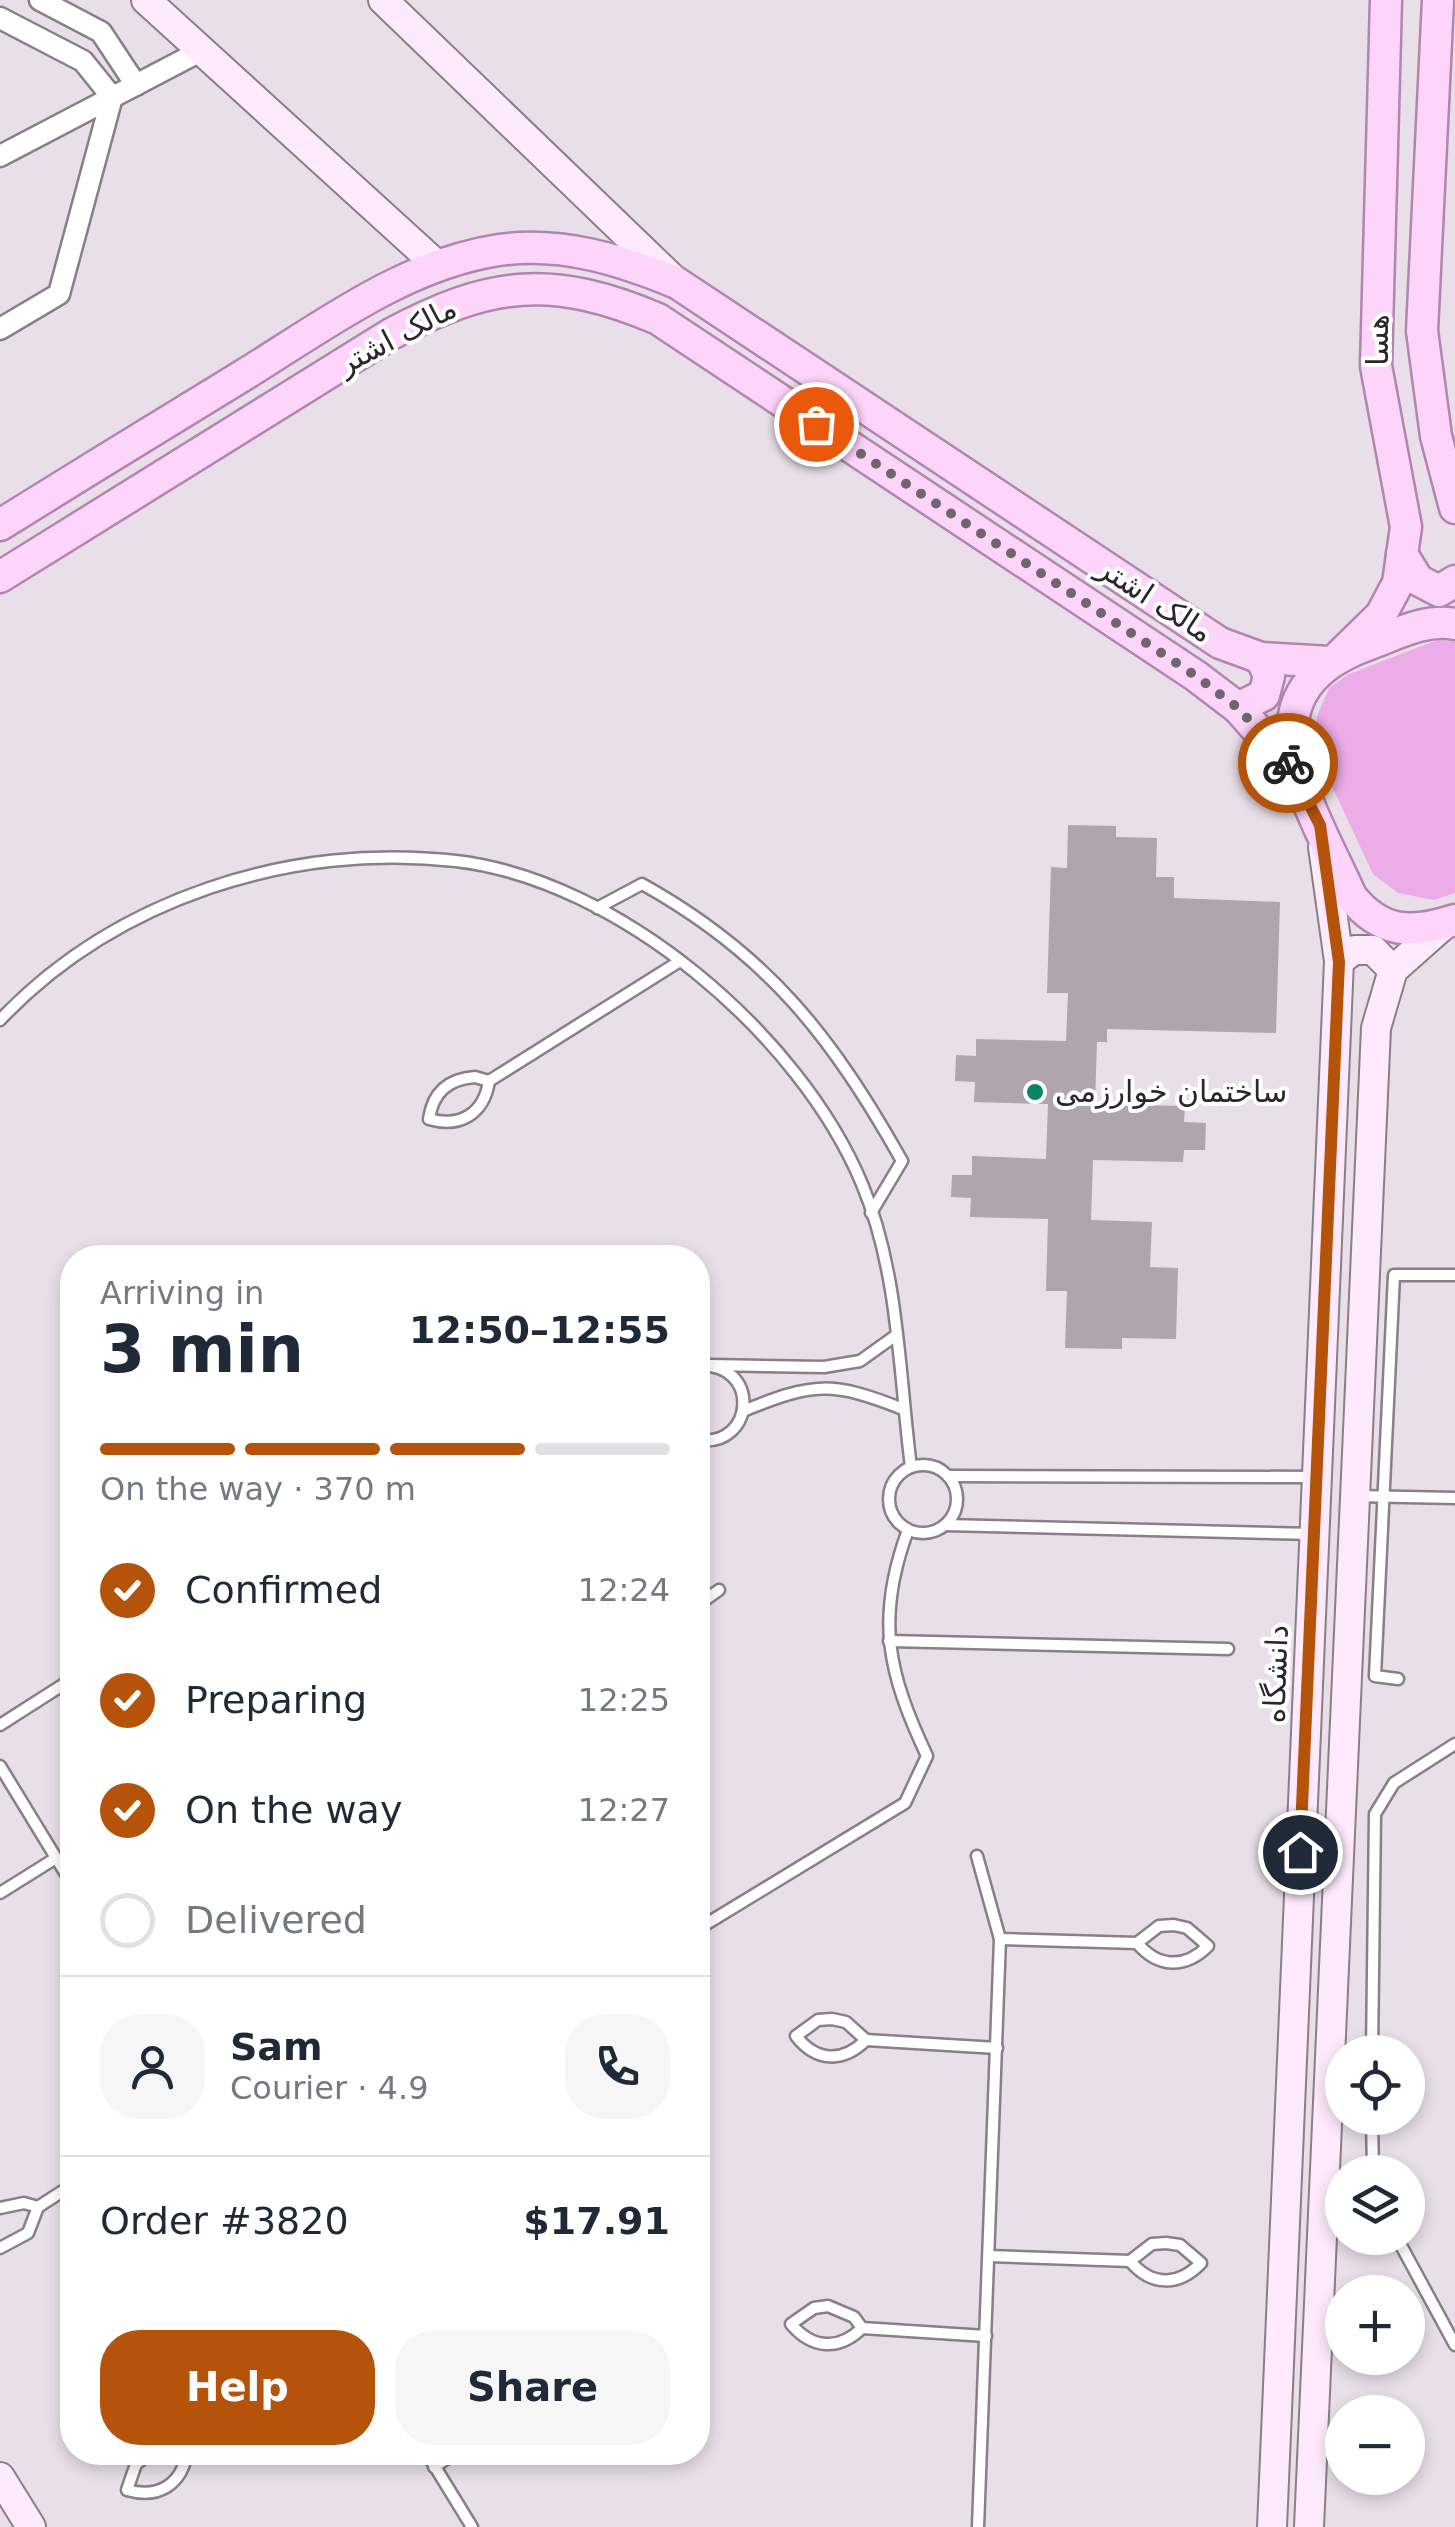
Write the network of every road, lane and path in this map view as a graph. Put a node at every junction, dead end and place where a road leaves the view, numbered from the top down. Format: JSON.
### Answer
{"nodes":[{"id":1,"x":40,"y":0,"type":"edge"},
{"id":2,"x":146,"y":0,"type":"edge"},
{"id":3,"x":383,"y":0,"type":"edge"},
{"id":4,"x":1386,"y":0,"type":"edge"},
{"id":5,"x":1438,"y":0,"type":"edge"},
{"id":6,"x":0,"y":18,"type":"edge"},
{"id":7,"x":192,"y":56,"type":"dead end"},
{"id":8,"x":136,"y":85,"type":"junction"},
{"id":9,"x":112,"y":97,"type":"junction"},
{"id":10,"x":0,"y":156,"type":"edge"},
{"id":11,"x":436,"y":264,"type":"junction"},
{"id":12,"x":677,"y":283,"type":"junction"},
{"id":13,"x":0,"y":329,"type":"edge"},
{"id":14,"x":1455,"y":508,"type":"edge"},
{"id":15,"x":0,"y":525,"type":"edge"},
{"id":16,"x":1402,"y":554,"type":"junction"},
{"id":17,"x":0,"y":578,"type":"edge"},
{"id":18,"x":1455,"y":581,"type":"edge"},
{"id":19,"x":1455,"y":624,"type":"edge"},
{"id":20,"x":1261,"y":658,"type":"junction"},
{"id":21,"x":1335,"y":659,"type":"junction"},
{"id":22,"x":1238,"y":708,"type":"junction"},
{"id":23,"x":1298,"y":776,"type":"junction"},
{"id":24,"x":1320,"y":825,"type":"junction"},
{"id":25,"x":598,"y":908,"type":"junction"},
{"id":26,"x":1450,"y":922,"type":"edge"},
{"id":27,"x":680,"y":960,"type":"junction"},
{"id":28,"x":1339,"y":962,"type":"junction"},
{"id":29,"x":1392,"y":970,"type":"junction"},
{"id":30,"x":0,"y":1020,"type":"edge"},
{"id":31,"x":489,"y":1081,"type":"junction"},
{"id":32,"x":871,"y":1214,"type":"junction"},
{"id":33,"x":1455,"y":1275,"type":"edge"},
{"id":34,"x":895,"y":1336,"type":"junction"},
{"id":35,"x":711,"y":1365,"type":"joint"},
{"id":36,"x":903,"y":1410,"type":"junction"},
{"id":37,"x":743,"y":1411,"type":"junction"},
{"id":38,"x":710,"y":1437,"type":"edge"},
{"id":39,"x":912,"y":1467,"type":"junction"},
{"id":40,"x":948,"y":1476,"type":"junction"},
{"id":41,"x":1317,"y":1477,"type":"junction"},
{"id":42,"x":1369,"y":1496,"type":"junction"},
{"id":43,"x":1455,"y":1498,"type":"edge"},
{"id":44,"x":945,"y":1524,"type":"junction"},
{"id":45,"x":908,"y":1530,"type":"junction"},
{"id":46,"x":1314,"y":1534,"type":"junction"},
{"id":47,"x":719,"y":1590,"type":"dead end"},
{"id":48,"x":710,"y":1596,"type":"edge"},
{"id":49,"x":889,"y":1640,"type":"junction"},
{"id":50,"x":1228,"y":1649,"type":"dead end"},
{"id":51,"x":1398,"y":1679,"type":"dead end"},
{"id":52,"x":60,"y":1687,"type":"edge"},
{"id":53,"x":0,"y":1726,"type":"edge"},
{"id":54,"x":1455,"y":1744,"type":"edge"},
{"id":55,"x":0,"y":1766,"type":"edge"},
{"id":56,"x":977,"y":1856,"type":"dead end"},
{"id":57,"x":56,"y":1858,"type":"junction"},
{"id":58,"x":60,"y":1864,"type":"edge"},
{"id":59,"x":0,"y":1893,"type":"edge"},
{"id":60,"x":710,"y":1922,"type":"edge"},
{"id":61,"x":1000,"y":1939,"type":"junction"},
{"id":62,"x":1137,"y":1943,"type":"junction"},
{"id":63,"x":1372,"y":2035,"type":"edge"},
{"id":64,"x":866,"y":2040,"type":"junction"},
{"id":65,"x":997,"y":2048,"type":"junction"},
{"id":66,"x":60,"y":2193,"type":"edge"},
{"id":67,"x":38,"y":2207,"type":"junction"},
{"id":68,"x":0,"y":2208,"type":"edge"},
{"id":69,"x":0,"y":2248,"type":"edge"},
{"id":70,"x":1406,"y":2255,"type":"edge"},
{"id":71,"x":989,"y":2256,"type":"junction"},
{"id":72,"x":1130,"y":2261,"type":"junction"},
{"id":73,"x":862,"y":2328,"type":"junction"},
{"id":74,"x":986,"y":2336,"type":"junction"},
{"id":75,"x":1455,"y":2345,"type":"edge"},
{"id":76,"x":136,"y":2465,"type":"edge"},
{"id":77,"x":185,"y":2465,"type":"edge"},
{"id":78,"x":437,"y":2465,"type":"edge"},
{"id":79,"x":434,"y":2467,"type":"joint"},
{"id":80,"x":0,"y":2477,"type":"edge"},
{"id":81,"x":31,"y":2527,"type":"edge"},
{"id":82,"x":472,"y":2527,"type":"edge"},
{"id":83,"x":978,"y":2527,"type":"edge"},
{"id":84,"x":1272,"y":2527,"type":"edge"},
{"id":85,"x":1309,"y":2527,"type":"edge"}],
"edges":[{"from":1,"to":8,"type":"street"},
{"from":2,"to":11,"type":"main road"},
{"from":3,"to":12,"type":"main road"},
{"from":4,"to":16,"type":"main road","name":"هسا"},
{"from":5,"to":14,"type":"main road","name":"هسا"},
{"from":6,"to":9,"type":"street"},
{"from":7,"to":8,"type":"street"},
{"from":8,"to":9,"type":"street"},
{"from":9,"to":10,"type":"street"},
{"from":9,"to":13,"type":"street"},
{"from":11,"to":12,"type":"main road","name":"مالک اشتر"},
{"from":11,"to":15,"type":"main road","name":"مالک اشتر"},
{"from":12,"to":20,"type":"main road","name":"مالک اشتر"},
{"from":16,"to":18,"type":"main road"},
{"from":16,"to":21,"type":"main road","name":"هسا"},
{"from":17,"to":22,"type":"main road","name":"مالک اشتر"},
{"from":19,"to":21,"type":"main road"},
{"from":20,"to":21,"type":"main road","name":"مالک اشتر"},
{"from":20,"to":22,"type":"main road"},
{"from":21,"to":23,"type":"main road","name":"هسا"},
{"from":22,"to":23,"type":"main road","name":"مالک اشتر"},
{"from":23,"to":24,"type":"main road"},
{"from":24,"to":26,"type":"main road"},
{"from":24,"to":28,"type":"main road","name":"دانشگاه"},
{"from":25,"to":27,"type":"lane"},
{"from":25,"to":30,"type":"lane"},
{"from":25,"to":32,"type":"lane"},
{"from":26,"to":29,"type":"main road"},
{"from":27,"to":31,"type":"lane"},
{"from":27,"to":32,"type":"lane"},
{"from":28,"to":29,"type":"main road"},
{"from":28,"to":41,"type":"main road","name":"دانشگاه"},
{"from":29,"to":42,"type":"main road"},
{"from":31,"to":31,"type":"lane"},
{"from":32,"to":34,"type":"lane"},
{"from":33,"to":42,"type":"lane"},
{"from":34,"to":35,"type":"lane"},
{"from":34,"to":36,"type":"lane"},
{"from":35,"to":37,"type":"lane"},
{"from":36,"to":37,"type":"lane"},
{"from":36,"to":39,"type":"lane"},
{"from":37,"to":38,"type":"lane"},
{"from":39,"to":40,"type":"lane"},
{"from":39,"to":45,"type":"lane"},
{"from":40,"to":41,"type":"lane"},
{"from":40,"to":44,"type":"lane"},
{"from":41,"to":46,"type":"main road","name":"دانشگاه"},
{"from":42,"to":43,"type":"lane"},
{"from":42,"to":51,"type":"lane"},
{"from":42,"to":85,"type":"main road"},
{"from":44,"to":45,"type":"lane"},
{"from":44,"to":46,"type":"lane"},
{"from":45,"to":49,"type":"lane"},
{"from":46,"to":84,"type":"main road","name":"دانشگاه"},
{"from":47,"to":48,"type":"lane"},
{"from":49,"to":50,"type":"lane"},
{"from":49,"to":60,"type":"lane"},
{"from":52,"to":53,"type":"lane"},
{"from":54,"to":63,"type":"lane"},
{"from":55,"to":57,"type":"lane"},
{"from":56,"to":61,"type":"lane"},
{"from":57,"to":58,"type":"lane"},
{"from":57,"to":59,"type":"lane"},
{"from":61,"to":62,"type":"lane"},
{"from":61,"to":65,"type":"lane"},
{"from":62,"to":62,"type":"lane"},
{"from":64,"to":64,"type":"lane"},
{"from":64,"to":65,"type":"lane"},
{"from":65,"to":71,"type":"lane"},
{"from":66,"to":67,"type":"lane"},
{"from":67,"to":68,"type":"lane"},
{"from":67,"to":69,"type":"lane"},
{"from":70,"to":75,"type":"lane"},
{"from":71,"to":72,"type":"lane"},
{"from":71,"to":74,"type":"lane"},
{"from":72,"to":72,"type":"lane"},
{"from":73,"to":73,"type":"lane"},
{"from":73,"to":74,"type":"lane"},
{"from":74,"to":83,"type":"lane"},
{"from":76,"to":77,"type":"lane"},
{"from":78,"to":79,"type":"lane"},
{"from":79,"to":82,"type":"lane"},
{"from":80,"to":81,"type":"main road"}]}
